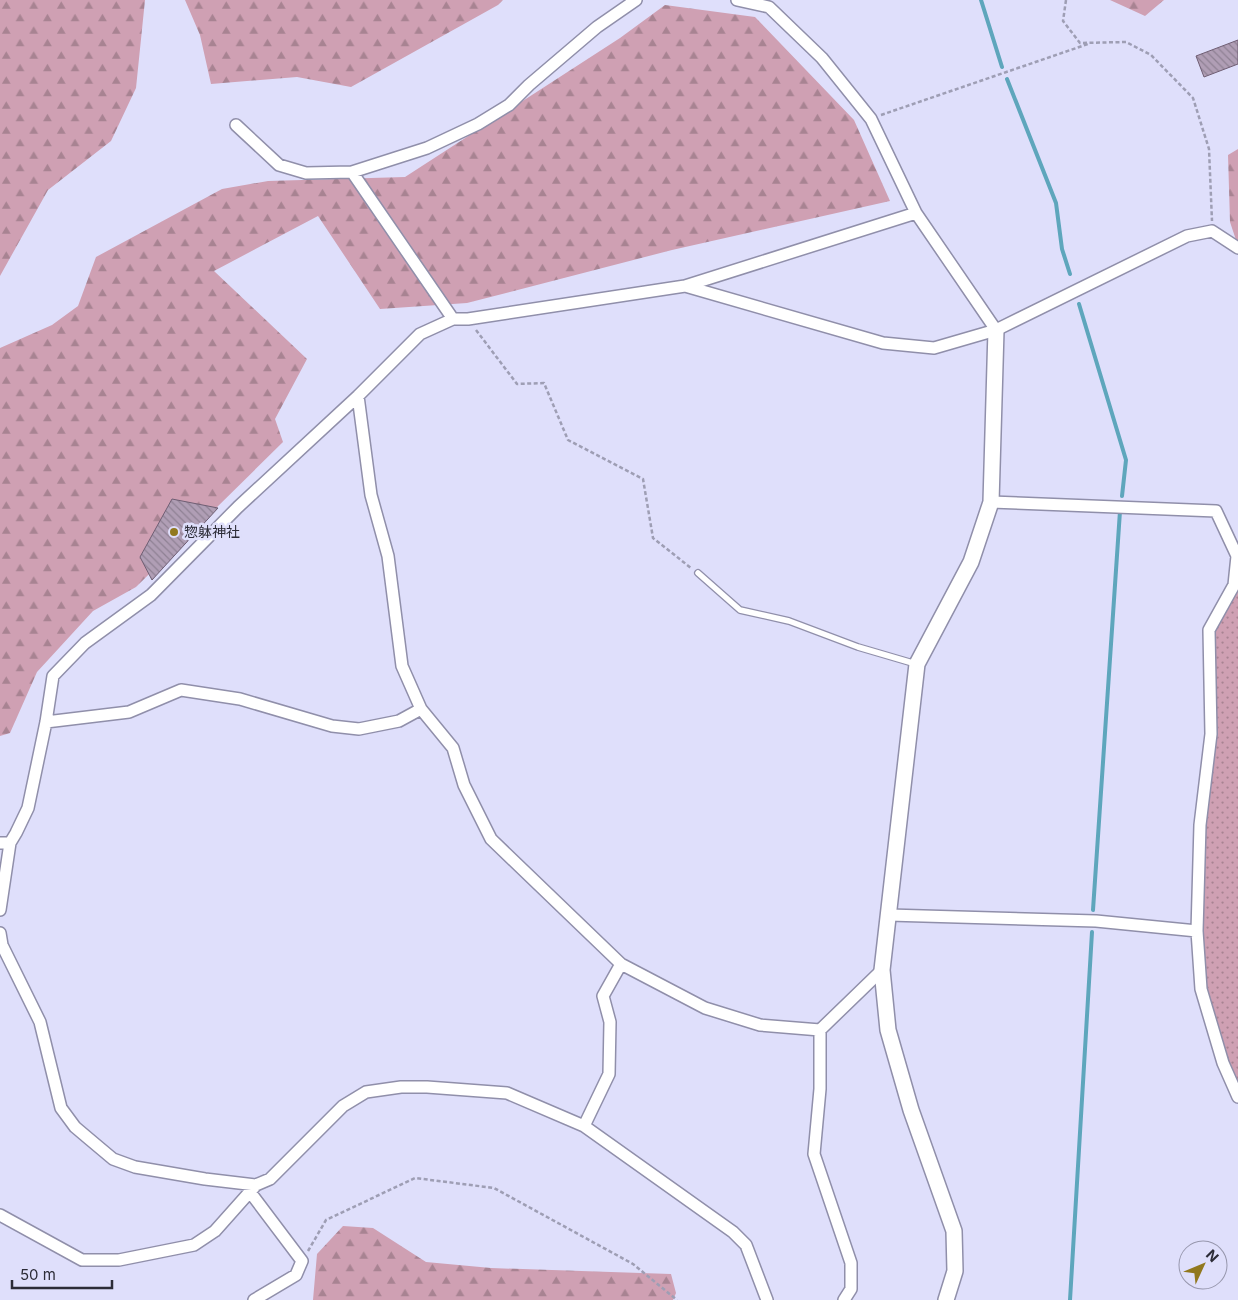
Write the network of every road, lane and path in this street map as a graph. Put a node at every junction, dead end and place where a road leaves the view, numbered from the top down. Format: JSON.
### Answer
{"nodes":[{"id":1,"x":636,"y":0,"type":"edge"},
{"id":2,"x":737,"y":0,"type":"edge"},
{"id":3,"x":1066,"y":0,"type":"edge"},
{"id":4,"x":769,"y":3,"type":"edge"},
{"id":5,"x":1092,"y":42,"type":"junction"},
{"id":6,"x":871,"y":119,"type":"junction"},
{"id":7,"x":236,"y":125,"type":"dead end"},
{"id":8,"x":352,"y":172,"type":"junction"},
{"id":9,"x":916,"y":213,"type":"junction"},
{"id":10,"x":1212,"y":231,"type":"junction"},
{"id":11,"x":1238,"y":248,"type":"edge"},
{"id":12,"x":685,"y":286,"type":"junction"},
{"id":13,"x":453,"y":319,"type":"junction"},
{"id":14,"x":468,"y":319,"type":"junction"},
{"id":15,"x":996,"y":330,"type":"junction"},
{"id":16,"x":358,"y":396,"type":"junction"},
{"id":17,"x":991,"y":502,"type":"junction"},
{"id":18,"x":698,"y":573,"type":"joint"},
{"id":19,"x":917,"y":664,"type":"junction"},
{"id":20,"x":421,"y":709,"type":"junction"},
{"id":21,"x":46,"y":722,"type":"junction"},
{"id":22,"x":5,"y":843,"type":"edge"},
{"id":23,"x":0,"y":910,"type":"edge"},
{"id":24,"x":890,"y":915,"type":"junction"},
{"id":25,"x":1198,"y":931,"type":"junction"},
{"id":26,"x":0,"y":932,"type":"edge"},
{"id":27,"x":621,"y":964,"type":"junction"},
{"id":28,"x":882,"y":970,"type":"junction"},
{"id":29,"x":820,"y":1030,"type":"junction"},
{"id":30,"x":1238,"y":1097,"type":"edge"},
{"id":31,"x":584,"y":1126,"type":"junction"},
{"id":32,"x":253,"y":1188,"type":"junction"},
{"id":33,"x":0,"y":1215,"type":"edge"},
{"id":34,"x":302,"y":1261,"type":"junction"},
{"id":35,"x":254,"y":1300,"type":"edge"},
{"id":36,"x":677,"y":1300,"type":"edge"},
{"id":37,"x":768,"y":1300,"type":"edge"},
{"id":38,"x":844,"y":1300,"type":"edge"},
{"id":39,"x":946,"y":1300,"type":"edge"}],
"edges":[{"from":1,"to":8,"type":"street"},
{"from":2,"to":4,"type":"street"},
{"from":3,"to":5,"type":"path"},
{"from":4,"to":6,"type":"street"},
{"from":5,"to":6,"type":"path"},
{"from":5,"to":10,"type":"path"},
{"from":6,"to":9,"type":"street"},
{"from":7,"to":8,"type":"street"},
{"from":8,"to":13,"type":"street"},
{"from":9,"to":12,"type":"street"},
{"from":9,"to":15,"type":"street"},
{"from":10,"to":11,"type":"street"},
{"from":10,"to":15,"type":"street"},
{"from":12,"to":14,"type":"street"},
{"from":12,"to":15,"type":"street"},
{"from":13,"to":14,"type":"street"},
{"from":13,"to":16,"type":"street"},
{"from":14,"to":18,"type":"path"},
{"from":15,"to":17,"type":"street"},
{"from":16,"to":20,"type":"street"},
{"from":16,"to":21,"type":"street"},
{"from":17,"to":19,"type":"street"},
{"from":17,"to":25,"type":"street"},
{"from":18,"to":19,"type":"lane"},
{"from":19,"to":24,"type":"street"},
{"from":20,"to":21,"type":"street"},
{"from":20,"to":27,"type":"street"},
{"from":21,"to":22,"type":"street"},
{"from":22,"to":23,"type":"street"},
{"from":24,"to":25,"type":"street"},
{"from":24,"to":28,"type":"street"},
{"from":25,"to":30,"type":"street"},
{"from":26,"to":32,"type":"street"},
{"from":27,"to":29,"type":"street"},
{"from":27,"to":31,"type":"street"},
{"from":28,"to":29,"type":"street"},
{"from":28,"to":39,"type":"street"},
{"from":29,"to":38,"type":"street"},
{"from":31,"to":32,"type":"street"},
{"from":31,"to":37,"type":"street"},
{"from":32,"to":33,"type":"street"},
{"from":32,"to":34,"type":"street"},
{"from":34,"to":35,"type":"street"},
{"from":34,"to":36,"type":"path"}]}
